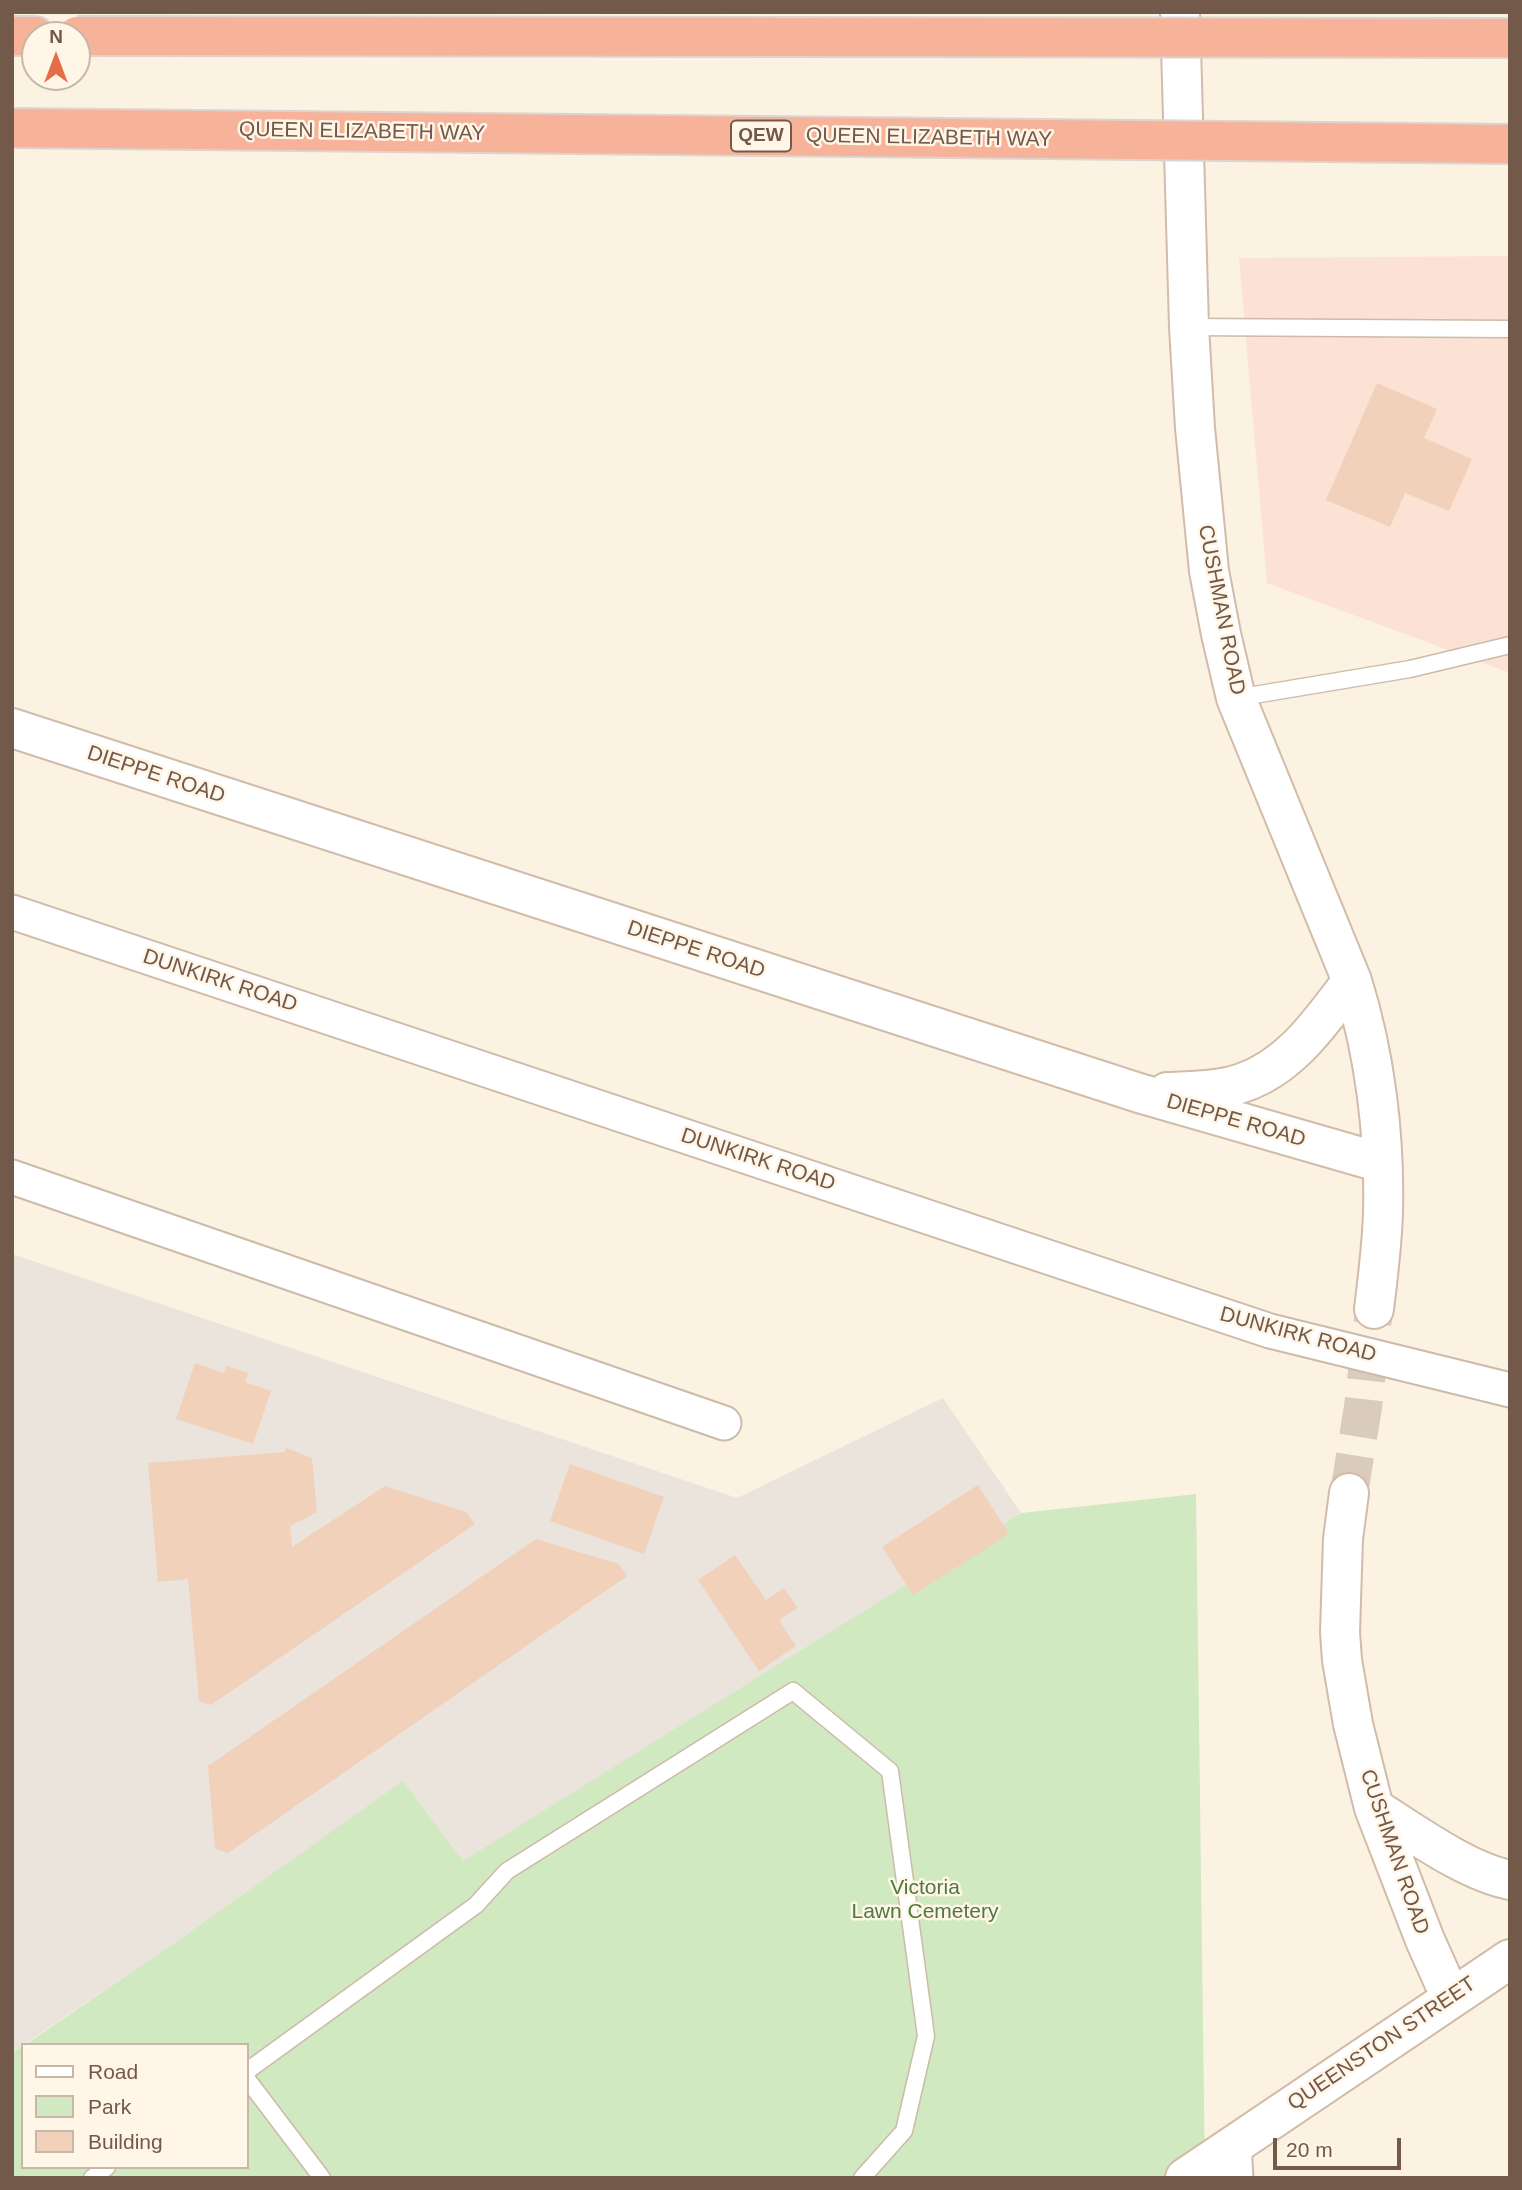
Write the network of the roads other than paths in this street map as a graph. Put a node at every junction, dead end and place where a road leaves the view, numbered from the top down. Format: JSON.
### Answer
{"nodes":[{"id":1,"x":1180,"y":12,"type":"edge"},
{"id":2,"x":91,"y":36,"type":"edge"},
{"id":3,"x":1510,"y":38,"type":"edge"},
{"id":4,"x":12,"y":128,"type":"edge"},
{"id":5,"x":1510,"y":144,"type":"edge"},
{"id":6,"x":1189,"y":327,"type":"junction"},
{"id":7,"x":1510,"y":329,"type":"edge"},
{"id":8,"x":1510,"y":645,"type":"edge"},
{"id":9,"x":1237,"y":698,"type":"junction"},
{"id":10,"x":12,"y":728,"type":"edge"},
{"id":11,"x":12,"y":912,"type":"edge"},
{"id":12,"x":1352,"y":981,"type":"junction"},
{"id":13,"x":1139,"y":1093,"type":"junction"},
{"id":14,"x":1382,"y":1163,"type":"junction"},
{"id":15,"x":12,"y":1177,"type":"edge"},
{"id":16,"x":1374,"y":1309,"type":"tunnel mouth"},
{"id":17,"x":1510,"y":1390,"type":"edge"},
{"id":18,"x":724,"y":1423,"type":"dead end"},
{"id":19,"x":1349,"y":1493,"type":"tunnel mouth"},
{"id":20,"x":1374,"y":1808,"type":"junction"},
{"id":21,"x":1510,"y":1881,"type":"edge"},
{"id":22,"x":1510,"y":1959,"type":"edge"},
{"id":23,"x":1451,"y":1998,"type":"junction"},
{"id":24,"x":248,"y":2070,"type":"edge"},
{"id":25,"x":248,"y":2080,"type":"edge"},
{"id":26,"x":1235,"y":2160,"type":"edge"},
{"id":27,"x":322,"y":2178,"type":"edge"},
{"id":28,"x":862,"y":2178,"type":"edge"},
{"id":29,"x":1185,"y":2178,"type":"edge"}],
"edges":[{"from":1,"to":6,"type":"street","name":"CUSHMAN ROAD"},
{"from":2,"to":3,"type":"highway","bridge":true},
{"from":4,"to":5,"type":"highway","name":"QUEEN ELIZABETH WAY","number":"QEW","bridge":true},
{"from":6,"to":7,"type":"lane"},
{"from":6,"to":9,"type":"street","name":"CUSHMAN ROAD"},
{"from":8,"to":9,"type":"lane"},
{"from":9,"to":12,"type":"street","name":"CUSHMAN ROAD"},
{"from":10,"to":13,"type":"street","name":"DIEPPE ROAD"},
{"from":11,"to":17,"type":"street","name":"DUNKIRK ROAD"},
{"from":12,"to":13,"type":"street"},
{"from":12,"to":14,"type":"street","name":"CUSHMAN ROAD"},
{"from":13,"to":14,"type":"street","name":"DIEPPE ROAD"},
{"from":14,"to":16,"type":"street","name":"CUSHMAN ROAD"},
{"from":15,"to":18,"type":"street"},
{"from":19,"to":20,"type":"street","name":"CUSHMAN ROAD"},
{"from":20,"to":21,"type":"street"},
{"from":20,"to":23,"type":"street","name":"CUSHMAN ROAD"},
{"from":22,"to":23,"type":"street","name":"QUEENSTON STREET"},
{"from":23,"to":26,"type":"street","name":"QUEENSTON STREET"},
{"from":24,"to":28,"type":"lane"},
{"from":25,"to":27,"type":"lane"},
{"from":26,"to":29,"type":"street","name":"QUEENSTON STREET"}]}
